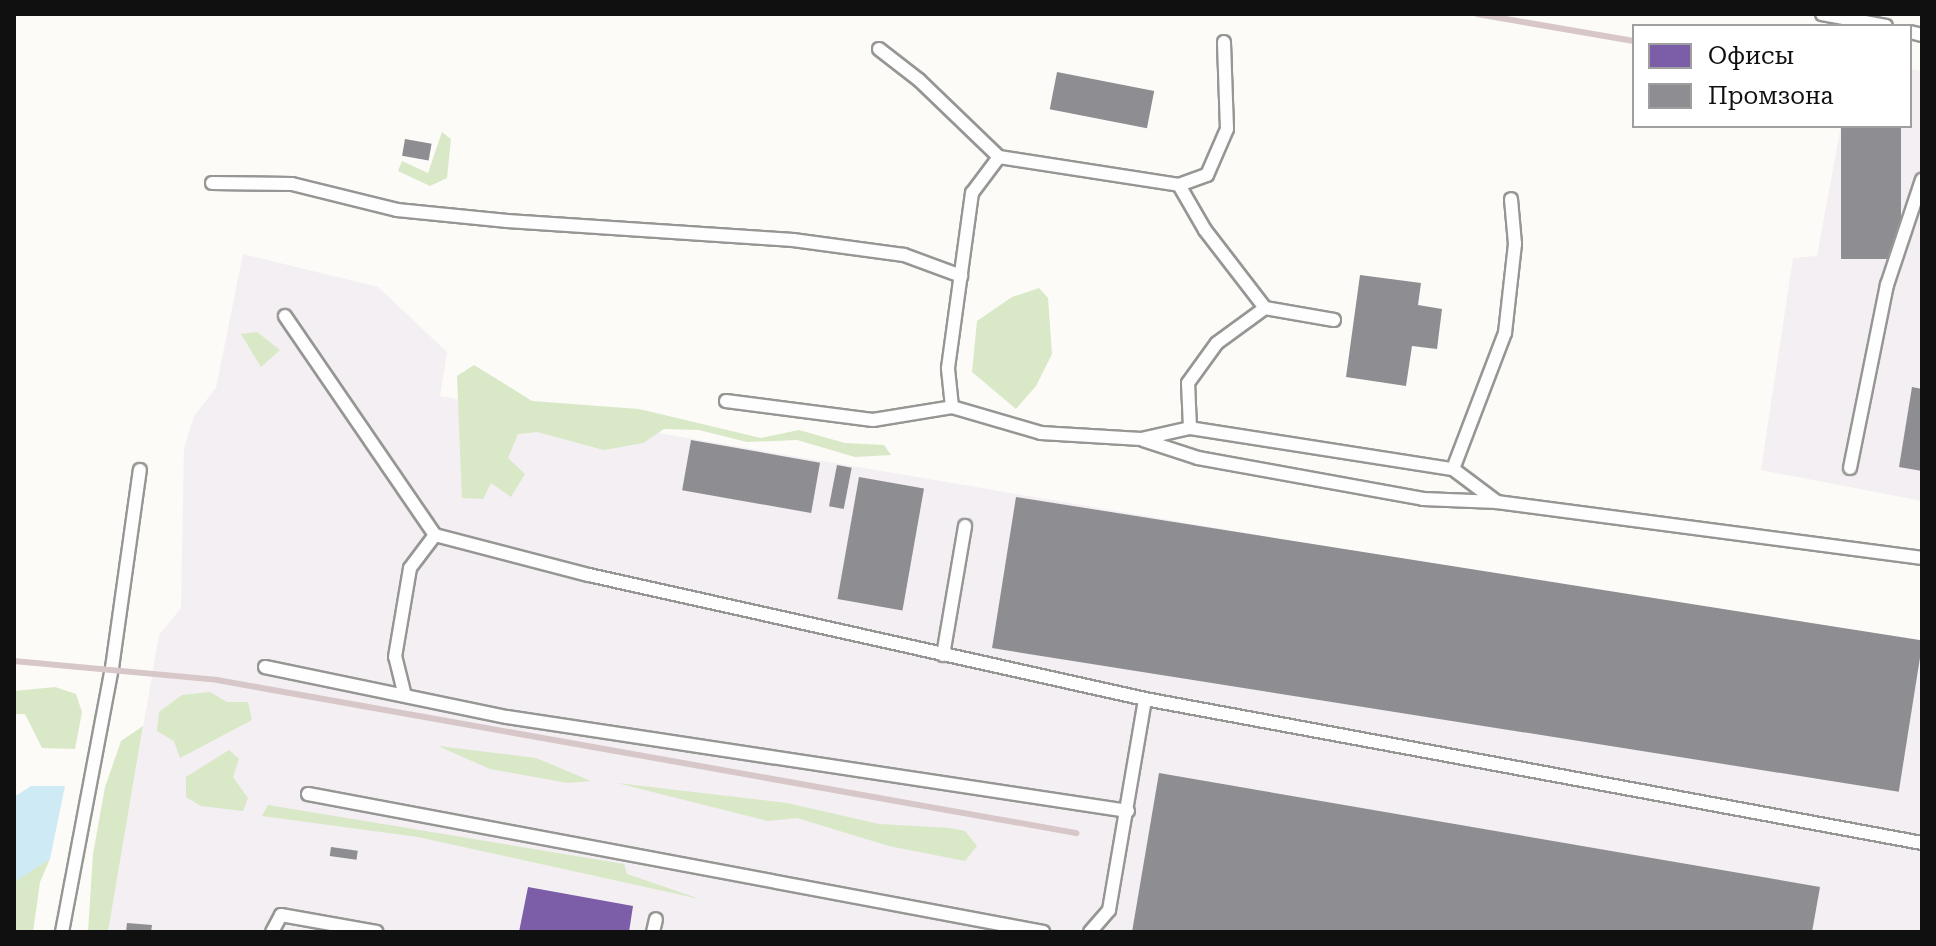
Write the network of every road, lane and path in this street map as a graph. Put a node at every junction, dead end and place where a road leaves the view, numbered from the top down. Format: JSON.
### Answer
{"nodes":[{"id":1,"x":1822,"y":14,"type":"edge"},
{"id":2,"x":1875,"y":24,"type":"edge"},
{"id":3,"x":1224,"y":42,"type":"dead end"},
{"id":4,"x":879,"y":49,"type":"dead end"},
{"id":5,"x":999,"y":157,"type":"junction"},
{"id":6,"x":1922,"y":180,"type":"edge"},
{"id":7,"x":212,"y":183,"type":"dead end"},
{"id":8,"x":1179,"y":185,"type":"junction"},
{"id":9,"x":1511,"y":199,"type":"dead end"},
{"id":10,"x":961,"y":276,"type":"junction"},
{"id":11,"x":1265,"y":308,"type":"junction"},
{"id":12,"x":285,"y":316,"type":"dead end"},
{"id":13,"x":1334,"y":320,"type":"dead end"},
{"id":14,"x":726,"y":401,"type":"dead end"},
{"id":15,"x":952,"y":407,"type":"junction"},
{"id":16,"x":1190,"y":428,"type":"junction"},
{"id":17,"x":1141,"y":439,"type":"junction"},
{"id":18,"x":1850,"y":468,"type":"dead end"},
{"id":19,"x":1453,"y":469,"type":"junction"},
{"id":20,"x":140,"y":470,"type":"dead end"},
{"id":21,"x":1497,"y":502,"type":"junction"},
{"id":22,"x":965,"y":526,"type":"dead end"},
{"id":23,"x":435,"y":535,"type":"junction"},
{"id":24,"x":1922,"y":558,"type":"edge"},
{"id":25,"x":943,"y":655,"type":"junction"},
{"id":26,"x":265,"y":667,"type":"dead end"},
{"id":27,"x":404,"y":692,"type":"junction"},
{"id":28,"x":1145,"y":699,"type":"junction"},
{"id":29,"x":308,"y":794,"type":"dead end"},
{"id":30,"x":1128,"y":811,"type":"junction"},
{"id":31,"x":1922,"y":843,"type":"edge"},
{"id":32,"x":62,"y":932,"type":"edge"},
{"id":33,"x":272,"y":932,"type":"edge"},
{"id":34,"x":376,"y":932,"type":"edge"},
{"id":35,"x":1043,"y":932,"type":"edge"},
{"id":36,"x":1090,"y":932,"type":"edge"}],
"edges":[{"from":1,"to":2,"type":"lane"},
{"from":3,"to":8,"type":"lane"},
{"from":4,"to":5,"type":"lane"},
{"from":5,"to":8,"type":"lane"},
{"from":5,"to":10,"type":"lane"},
{"from":6,"to":18,"type":"lane"},
{"from":7,"to":10,"type":"lane"},
{"from":8,"to":11,"type":"lane"},
{"from":9,"to":19,"type":"lane"},
{"from":10,"to":15,"type":"lane"},
{"from":11,"to":13,"type":"lane"},
{"from":11,"to":16,"type":"lane"},
{"from":12,"to":23,"type":"lane"},
{"from":14,"to":15,"type":"lane"},
{"from":15,"to":17,"type":"lane"},
{"from":16,"to":17,"type":"lane"},
{"from":16,"to":19,"type":"lane"},
{"from":17,"to":21,"type":"lane"},
{"from":19,"to":21,"type":"lane"},
{"from":20,"to":32,"type":"lane"},
{"from":21,"to":24,"type":"lane"},
{"from":22,"to":25,"type":"lane"},
{"from":23,"to":25,"type":"lane"},
{"from":23,"to":27,"type":"lane"},
{"from":25,"to":28,"type":"lane"},
{"from":26,"to":27,"type":"lane"},
{"from":27,"to":30,"type":"lane"},
{"from":28,"to":30,"type":"lane"},
{"from":28,"to":31,"type":"lane"},
{"from":29,"to":35,"type":"lane"},
{"from":30,"to":36,"type":"lane"},
{"from":33,"to":34,"type":"lane"}]}
